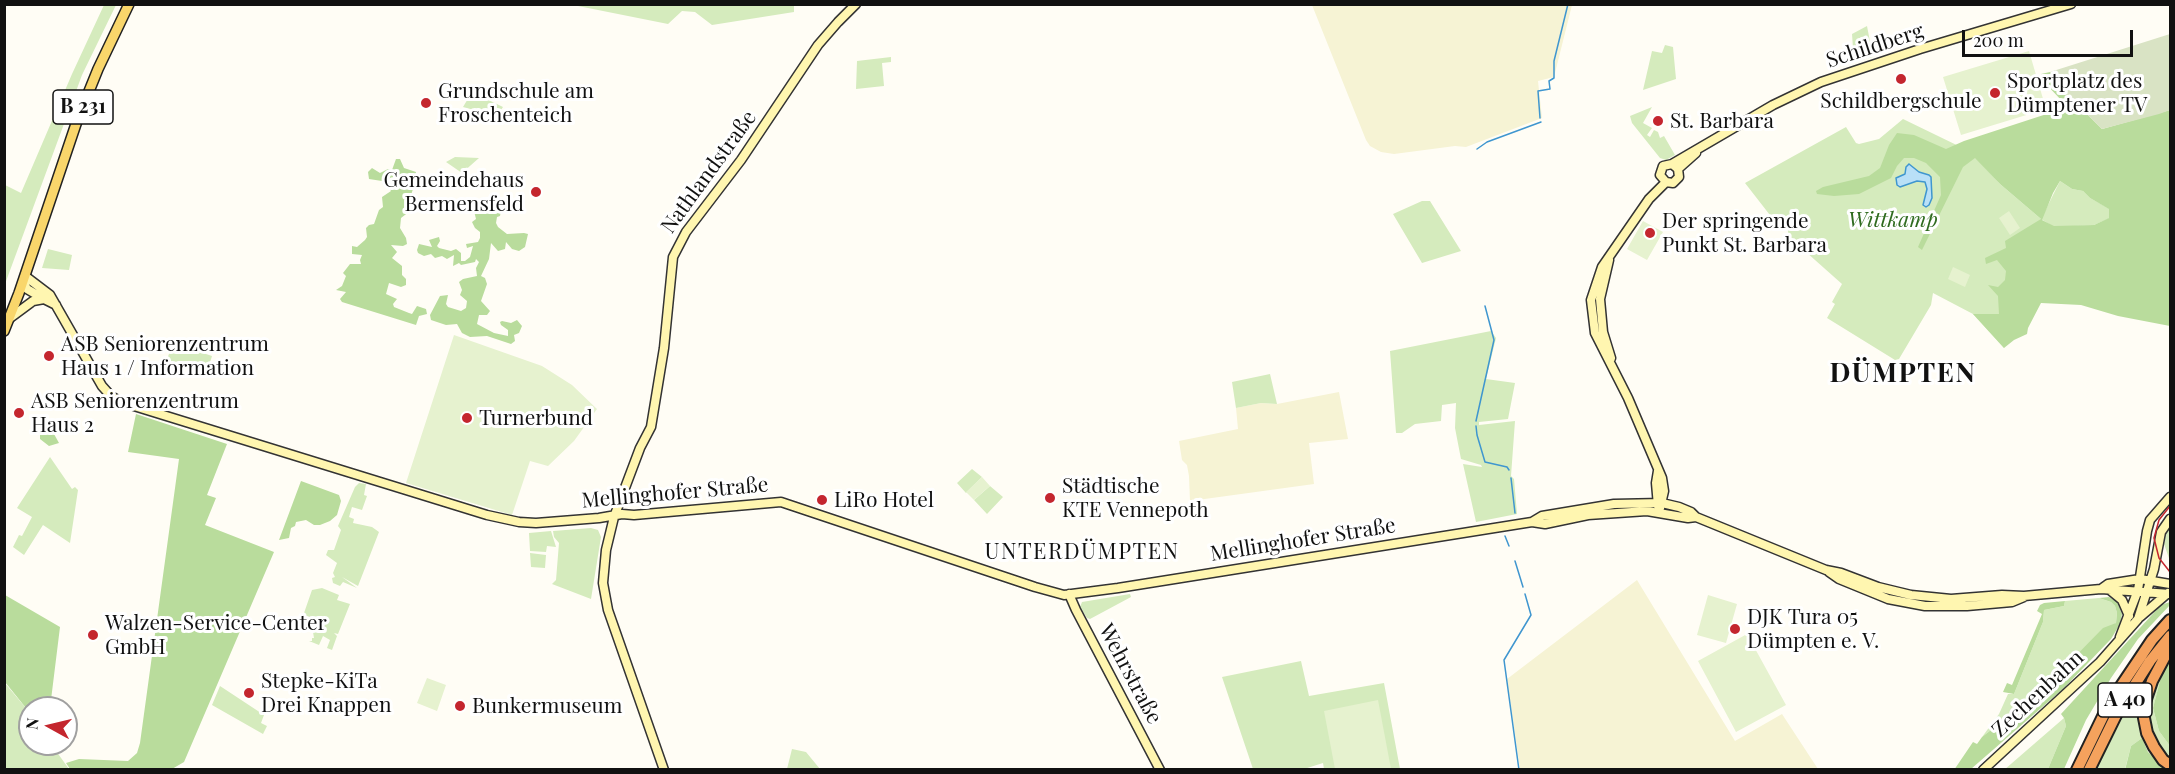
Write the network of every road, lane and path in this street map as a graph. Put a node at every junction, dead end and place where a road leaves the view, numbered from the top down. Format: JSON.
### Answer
{"nodes":[{"id":1,"x":129,"y":4,"type":"edge"},
{"id":2,"x":2072,"y":4,"type":"edge"},
{"id":3,"x":853,"y":7,"type":"edge"},
{"id":4,"x":1675,"y":166,"type":"junction"},
{"id":5,"x":1663,"y":180,"type":"junction"},
{"id":6,"x":1610,"y":256,"type":"junction"},
{"id":7,"x":25,"y":276,"type":"junction"},
{"id":8,"x":44,"y":299,"type":"junction"},
{"id":9,"x":57,"y":306,"type":"junction"},
{"id":10,"x":10,"y":318,"type":"junction"},
{"id":11,"x":4,"y":331,"type":"edge"},
{"id":12,"x":1615,"y":370,"type":"junction"},
{"id":13,"x":2170,"y":496,"type":"edge"},
{"id":14,"x":1660,"y":503,"type":"junction"},
{"id":15,"x":1659,"y":512,"type":"junction"},
{"id":16,"x":614,"y":517,"type":"junction"},
{"id":17,"x":1696,"y":517,"type":"junction"},
{"id":18,"x":2170,"y":519,"type":"edge"},
{"id":19,"x":1532,"y":522,"type":"junction"},
{"id":20,"x":2140,"y":579,"type":"junction"},
{"id":21,"x":2151,"y":580,"type":"junction"},
{"id":22,"x":2101,"y":589,"type":"junction"},
{"id":23,"x":2138,"y":590,"type":"junction"},
{"id":24,"x":2170,"y":590,"type":"edge"},
{"id":25,"x":2111,"y":591,"type":"junction"},
{"id":26,"x":2148,"y":591,"type":"junction"},
{"id":27,"x":1070,"y":594,"type":"junction"},
{"id":28,"x":2128,"y":616,"type":"junction"},
{"id":29,"x":2138,"y":619,"type":"junction"},
{"id":30,"x":2170,"y":620,"type":"edge"},
{"id":31,"x":2170,"y":636,"type":"edge"},
{"id":32,"x":2117,"y":643,"type":"junction"},
{"id":33,"x":2170,"y":647,"type":"edge"},
{"id":34,"x":2170,"y":765,"type":"edge"},
{"id":35,"x":664,"y":770,"type":"edge"},
{"id":36,"x":1160,"y":770,"type":"edge"},
{"id":37,"x":1983,"y":770,"type":"edge"},
{"id":38,"x":2078,"y":770,"type":"edge"},
{"id":39,"x":2090,"y":770,"type":"edge"}],
"edges":[{"from":1,"to":7,"type":"main road","number":"B 231"},
{"from":2,"to":4,"type":"main road","name":"Schildberg"},
{"from":3,"to":16,"type":"main road","name":"Nathlandstraße"},
{"from":4,"to":5,"type":"main road"},
{"from":4,"to":5,"type":"main road"},
{"from":5,"to":6,"type":"main road"},
{"from":6,"to":12,"type":"main road"},
{"from":6,"to":12,"type":"main road"},
{"from":7,"to":8,"type":"main road"},
{"from":7,"to":9,"type":"main road","name":"Mellinghofer Straße"},
{"from":7,"to":10,"type":"main road","number":"B 231"},
{"from":8,"to":9,"type":"main road"},
{"from":8,"to":10,"type":"main road"},
{"from":9,"to":16,"type":"main road","name":"Mellinghofer Straße"},
{"from":10,"to":11,"type":"main road","number":"B 231"},
{"from":12,"to":14,"type":"main road"},
{"from":13,"to":20,"type":"main road","name":"Zechenbahn"},
{"from":14,"to":15,"type":"main road"},
{"from":14,"to":17,"type":"main road","name":"Mellinghofer Straße"},
{"from":14,"to":19,"type":"main road","name":"Mellinghofer Straße"},
{"from":15,"to":17,"type":"main road","name":"Mellinghofer Straße"},
{"from":15,"to":19,"type":"main road","name":"Mellinghofer Straße"},
{"from":16,"to":27,"type":"main road","name":"Mellinghofer Straße"},
{"from":16,"to":35,"type":"main road","name":"Nathlandstraße"},
{"from":17,"to":22,"type":"main road","name":"Mellinghofer Straße"},
{"from":18,"to":21,"type":"main road","name":"Zechenbahn"},
{"from":19,"to":27,"type":"main road","name":"Mellinghofer Straße"},
{"from":20,"to":21,"type":"main road","name":"Mellinghofer Straße"},
{"from":20,"to":22,"type":"main road","name":"Mellinghofer Straße"},
{"from":20,"to":23,"type":"main road","name":"Zechenbahn"},
{"from":21,"to":24,"type":"main road","name":"Mellinghofer Straße"},
{"from":21,"to":26,"type":"main road","name":"Zechenbahn"},
{"from":22,"to":25,"type":"main road","name":"Mellinghofer Straße"},
{"from":23,"to":25,"type":"main road","name":"Mellinghofer Straße"},
{"from":23,"to":26,"type":"main road","name":"Mellinghofer Straße"},
{"from":23,"to":28,"type":"main road","name":"Zechenbahn"},
{"from":24,"to":26,"type":"main road","name":"Mellinghofer Straße"},
{"from":24,"to":29,"type":"main road"},
{"from":25,"to":28,"type":"main road"},
{"from":26,"to":29,"type":"main road","name":"Zechenbahn"},
{"from":27,"to":36,"type":"main road","name":"Wehrstraße"},
{"from":28,"to":32,"type":"main road","name":"Zechenbahn"},
{"from":29,"to":32,"type":"main road","name":"Zechenbahn"},
{"from":30,"to":38,"type":"highway","number":"A 40"},
{"from":31,"to":39,"type":"highway","number":"A 40"},
{"from":32,"to":37,"type":"main road","name":"Zechenbahn"},
{"from":33,"to":34,"type":"highway"}]}
